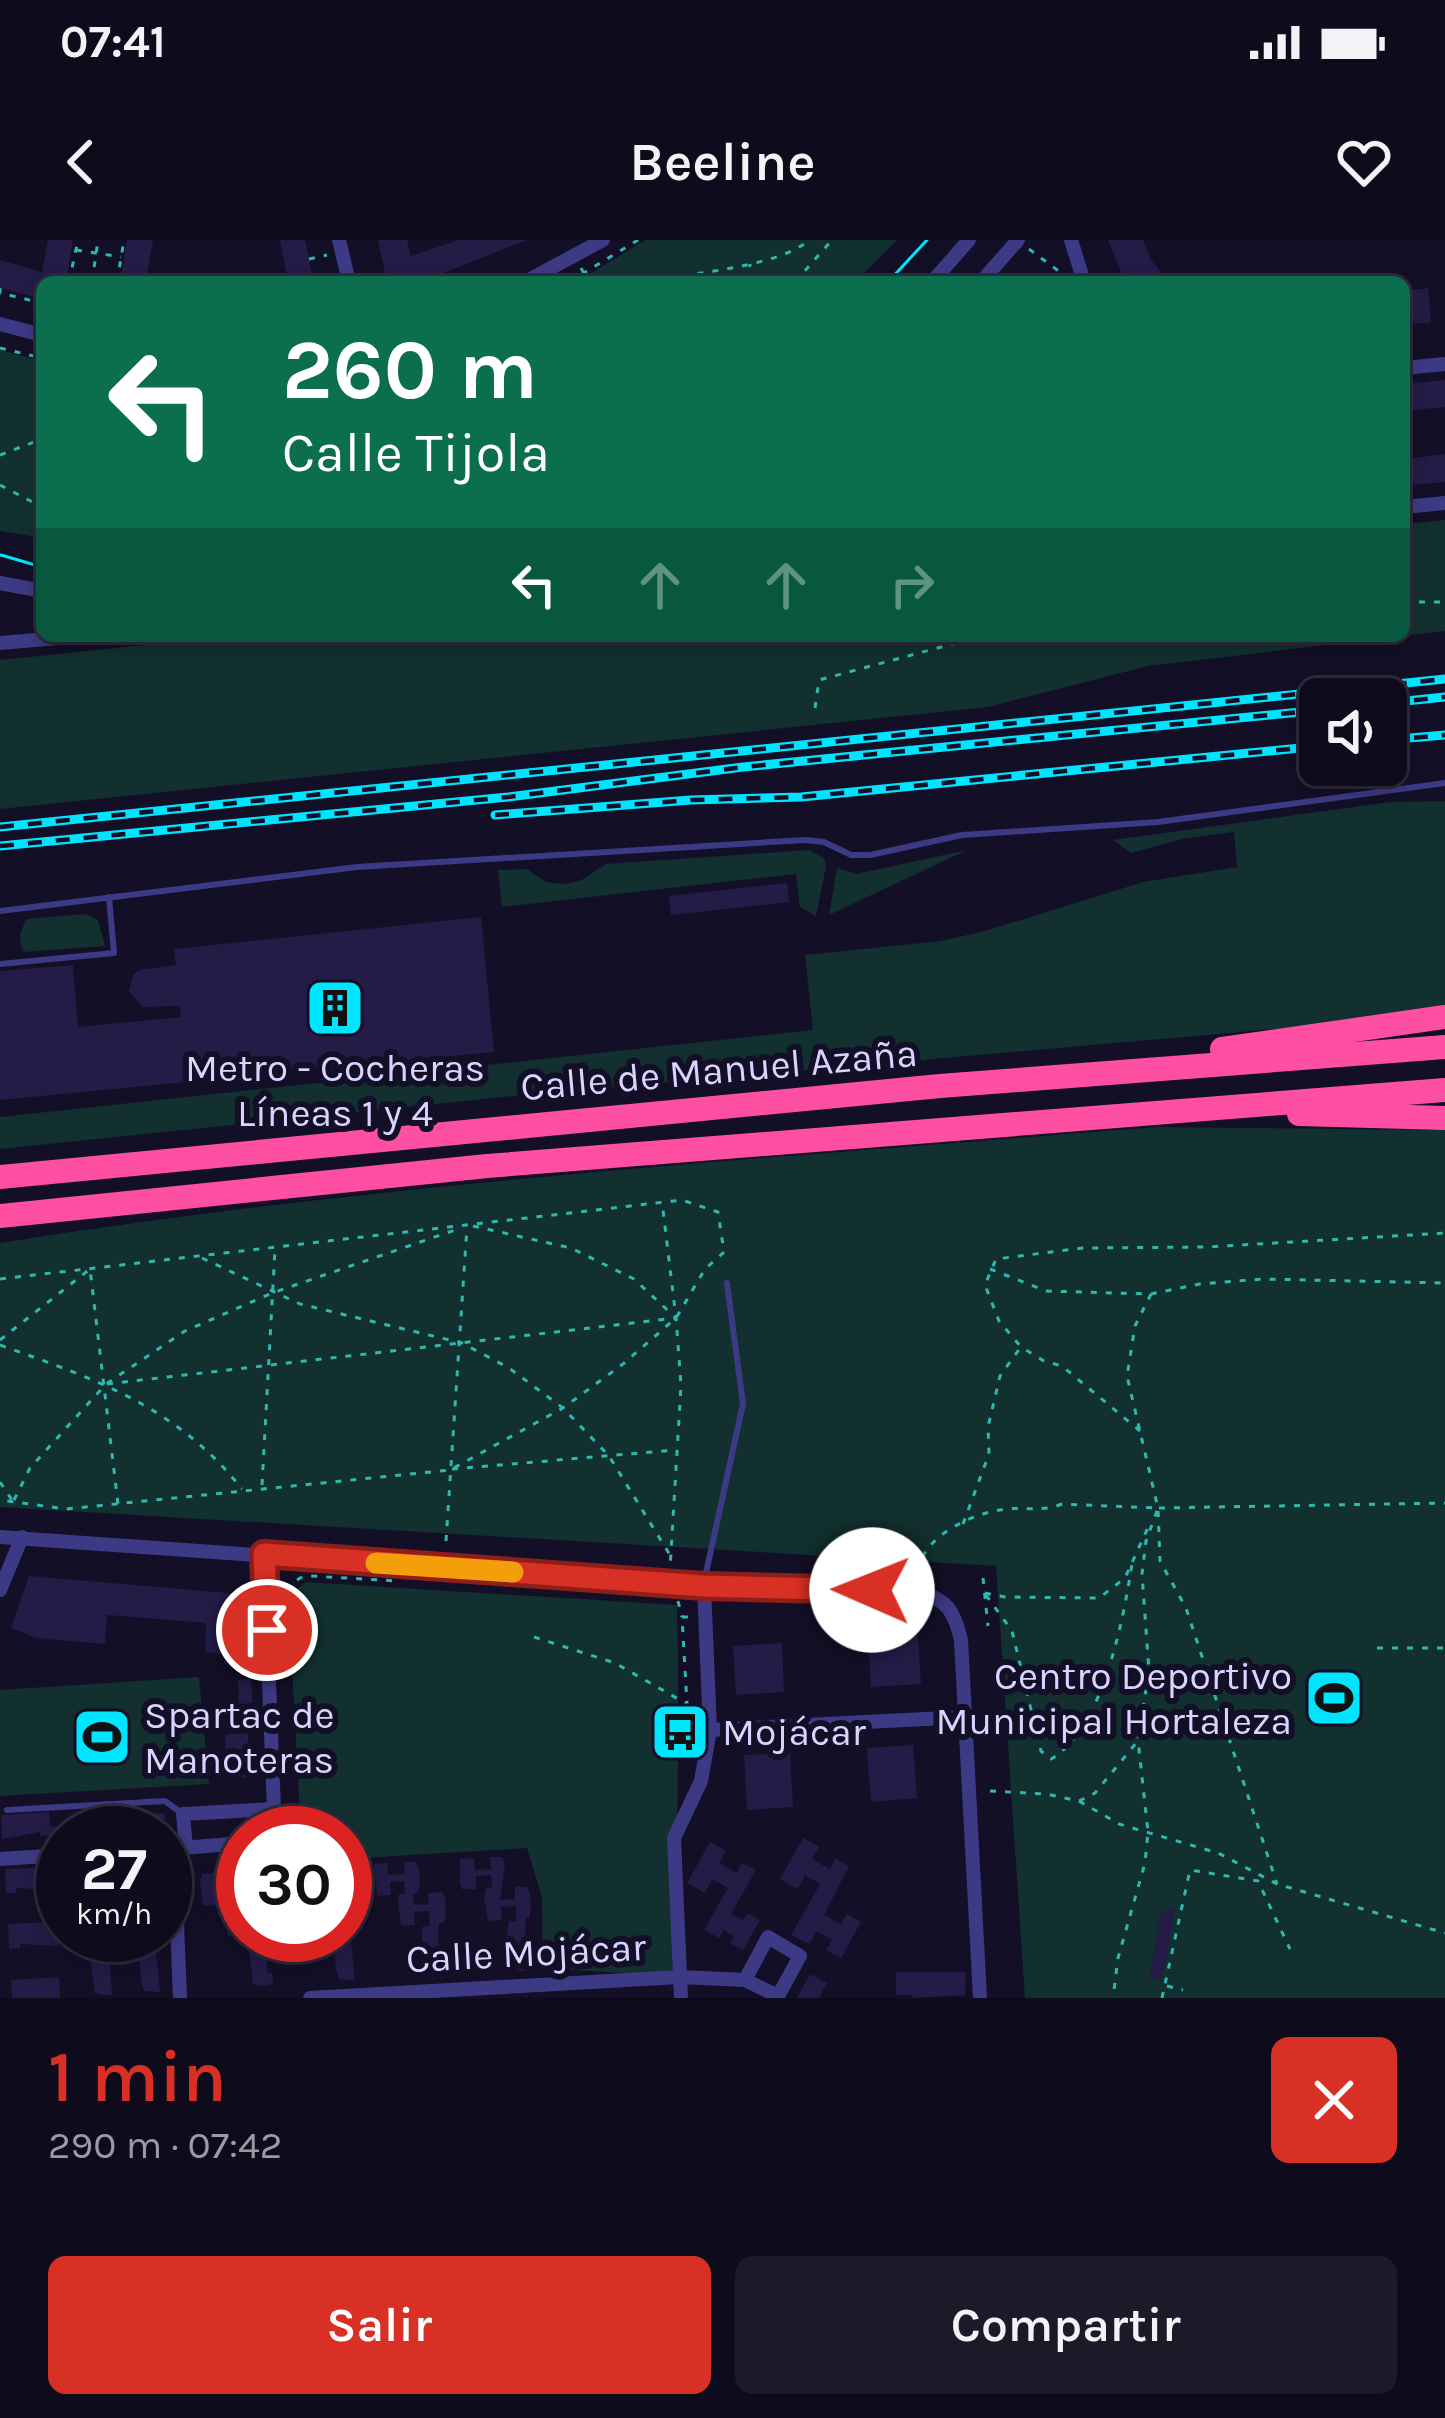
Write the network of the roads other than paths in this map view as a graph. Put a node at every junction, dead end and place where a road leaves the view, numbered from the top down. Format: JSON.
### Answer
{"nodes":[{"id":1,"x":339,"y":240,"type":"edge"},
{"id":2,"x":603,"y":240,"type":"edge"},
{"id":3,"x":969,"y":240,"type":"edge"},
{"id":4,"x":1018,"y":240,"type":"edge"},
{"id":5,"x":1071,"y":240,"type":"edge"},
{"id":6,"x":348,"y":276,"type":"edge"},
{"id":7,"x":538,"y":276,"type":"edge"},
{"id":8,"x":937,"y":276,"type":"edge"},
{"id":9,"x":986,"y":276,"type":"edge"},
{"id":10,"x":1082,"y":276,"type":"edge"},
{"id":11,"x":0,"y":324,"type":"edge"},
{"id":12,"x":36,"y":333,"type":"edge"},
{"id":13,"x":1445,"y":364,"type":"edge"},
{"id":14,"x":1410,"y":367,"type":"edge"},
{"id":15,"x":1445,"y":503,"type":"edge"},
{"id":16,"x":1410,"y":506,"type":"edge"},
{"id":17,"x":0,"y":584,"type":"edge"},
{"id":18,"x":36,"y":590,"type":"edge"},
{"id":19,"x":36,"y":640,"type":"edge"},
{"id":20,"x":0,"y":643,"type":"edge"},
{"id":21,"x":1445,"y":783,"type":"edge"},
{"id":22,"x":109,"y":897,"type":"junction"},
{"id":23,"x":0,"y":911,"type":"edge"},
{"id":24,"x":0,"y":964,"type":"edge"},
{"id":25,"x":1445,"y":1017,"type":"edge"},
{"id":26,"x":1445,"y":1047,"type":"edge"},
{"id":27,"x":940,"y":1086,"type":"junction"},
{"id":28,"x":1445,"y":1090,"type":"edge"},
{"id":29,"x":1243,"y":1108,"type":"junction"},
{"id":30,"x":1445,"y":1118,"type":"edge"},
{"id":31,"x":131,"y":1162,"type":"junction"},
{"id":32,"x":0,"y":1165,"type":"edge"},
{"id":33,"x":0,"y":1177,"type":"edge"},
{"id":34,"x":82,"y":1208,"type":"junction"},
{"id":35,"x":0,"y":1216,"type":"edge"},
{"id":36,"x":0,"y":1229,"type":"edge"},
{"id":37,"x":727,"y":1283,"type":"dead end"},
{"id":38,"x":0,"y":1537,"type":"edge"},
{"id":39,"x":22,"y":1538,"type":"junction"},
{"id":40,"x":264,"y":1554,"type":"junction"},
{"id":41,"x":704,"y":1586,"type":"junction"},
{"id":42,"x":0,"y":1590,"type":"edge"},
{"id":43,"x":964,"y":1717,"type":"junction"},
{"id":44,"x":710,"y":1730,"type":"junction"},
{"id":45,"x":106,"y":1804,"type":"joint"},
{"id":46,"x":173,"y":1806,"type":"edge"},
{"id":47,"x":274,"y":1806,"type":"edge"},
{"id":48,"x":7,"y":1810,"type":"dead end"},
{"id":49,"x":36,"y":1857,"type":"edge"},
{"id":50,"x":0,"y":1859,"type":"edge"},
{"id":51,"x":179,"y":1962,"type":"edge"},
{"id":52,"x":679,"y":1977,"type":"junction"},
{"id":53,"x":745,"y":1980,"type":"dead end"},
{"id":54,"x":180,"y":1998,"type":"edge"},
{"id":55,"x":310,"y":1998,"type":"edge"},
{"id":56,"x":681,"y":1998,"type":"edge"},
{"id":57,"x":980,"y":1998,"type":"edge"}],
"edges":[{"from":1,"to":6,"type":"street"},
{"from":2,"to":7,"type":"street"},
{"from":3,"to":8,"type":"street"},
{"from":4,"to":9,"type":"street"},
{"from":5,"to":10,"type":"street"},
{"from":11,"to":12,"type":"street"},
{"from":13,"to":14,"type":"street"},
{"from":15,"to":16,"type":"street"},
{"from":17,"to":18,"type":"street"},
{"from":19,"to":20,"type":"street"},
{"from":21,"to":22,"type":"lane"},
{"from":22,"to":23,"type":"lane"},
{"from":22,"to":24,"type":"lane"},
{"from":25,"to":27,"type":"highway"},
{"from":26,"to":27,"type":"highway","name":"Calle de Manuel Azaña"},
{"from":27,"to":31,"type":"highway","name":"Calle de Manuel Azaña"},
{"from":28,"to":29,"type":"highway","name":"Calle de Manuel Azaña"},
{"from":29,"to":30,"type":"highway"},
{"from":29,"to":34,"type":"highway","name":"Calle de Manuel Azaña"},
{"from":31,"to":32,"type":"highway"},
{"from":31,"to":33,"type":"highway","name":"Calle de Manuel Azaña"},
{"from":34,"to":35,"type":"highway","name":"Calle de Manuel Azaña"},
{"from":34,"to":36,"type":"highway"},
{"from":37,"to":41,"type":"lane"},
{"from":38,"to":39,"type":"street"},
{"from":39,"to":40,"type":"street"},
{"from":39,"to":42,"type":"street"},
{"from":40,"to":41,"type":"street"},
{"from":40,"to":47,"type":"street"},
{"from":41,"to":43,"type":"street"},
{"from":41,"to":44,"type":"street"},
{"from":43,"to":44,"type":"street"},
{"from":43,"to":57,"type":"street"},
{"from":44,"to":52,"type":"street"},
{"from":45,"to":46,"type":"lane"},
{"from":45,"to":48,"type":"lane"},
{"from":49,"to":50,"type":"street"},
{"from":51,"to":54,"type":"street"},
{"from":52,"to":53,"type":"street","name":"Calle Mojácar"},
{"from":52,"to":55,"type":"street","name":"Calle Mojácar"},
{"from":52,"to":56,"type":"street"}]}
